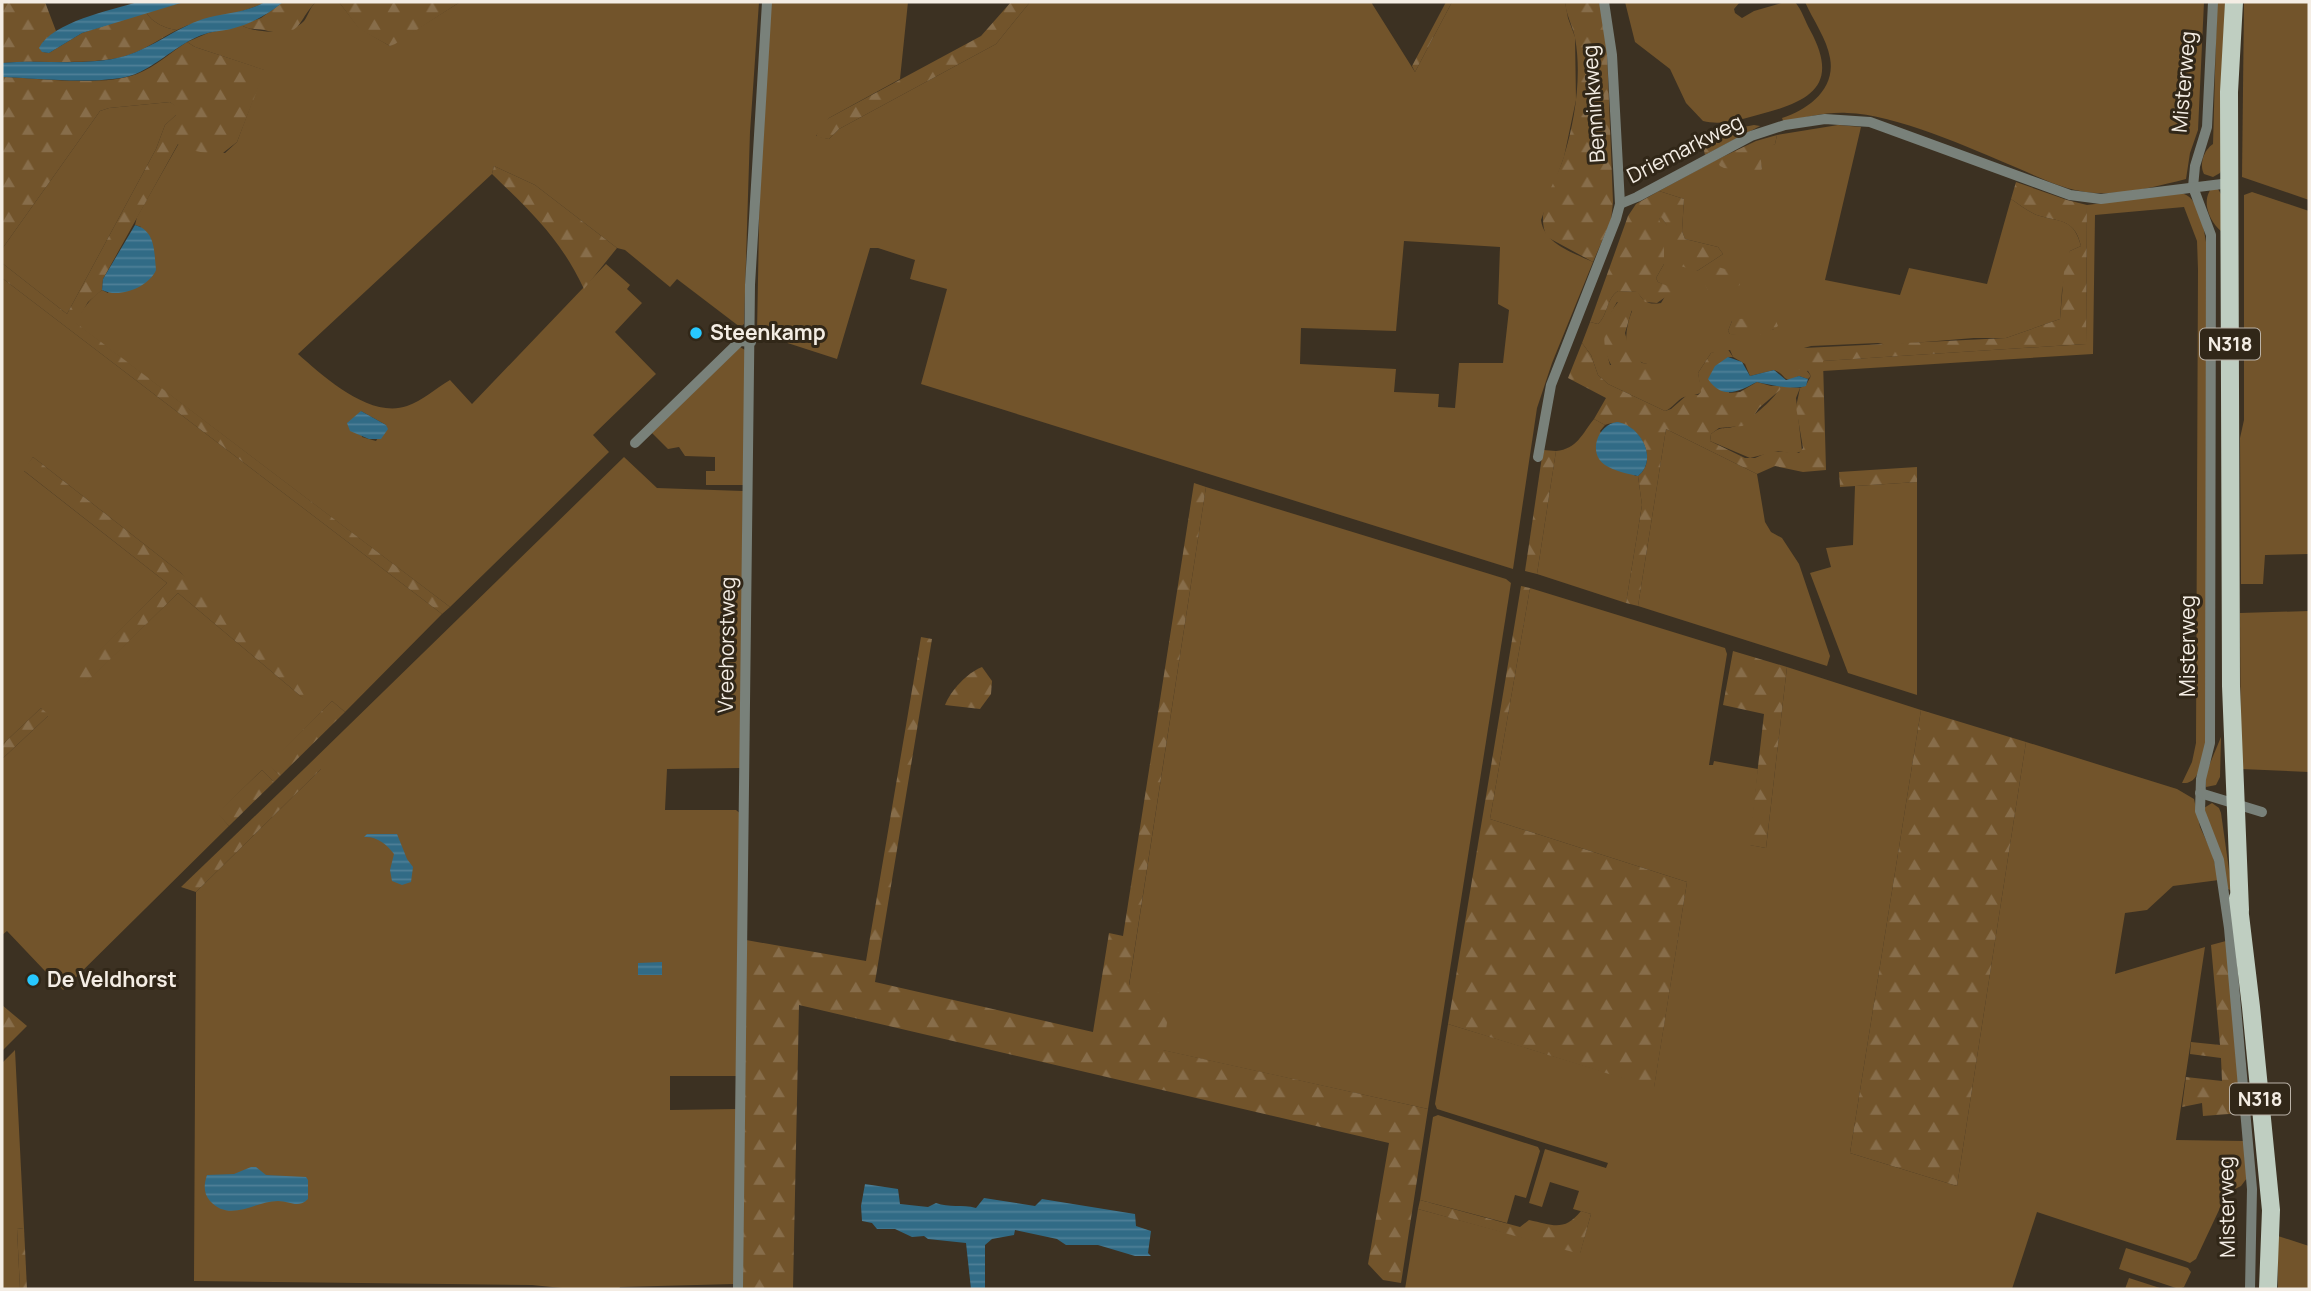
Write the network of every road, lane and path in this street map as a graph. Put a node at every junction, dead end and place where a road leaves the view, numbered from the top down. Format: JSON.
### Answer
{"nodes":[{"id":1,"x":767,"y":2,"type":"edge"},
{"id":2,"x":1604,"y":2,"type":"edge"},
{"id":3,"x":2213,"y":2,"type":"edge"},
{"id":4,"x":2234,"y":2,"type":"edge"},
{"id":5,"x":2230,"y":183,"type":"junction"},
{"id":6,"x":2193,"y":187,"type":"junction"},
{"id":7,"x":1620,"y":204,"type":"junction"},
{"id":8,"x":751,"y":342,"type":"junction"},
{"id":9,"x":635,"y":443,"type":"dead end"},
{"id":10,"x":1538,"y":457,"type":"dead end"},
{"id":11,"x":2200,"y":793,"type":"junction"},
{"id":12,"x":2230,"y":802,"type":"junction"},
{"id":13,"x":2262,"y":812,"type":"dead end"},
{"id":14,"x":738,"y":1289,"type":"edge"},
{"id":15,"x":2250,"y":1289,"type":"edge"},
{"id":16,"x":2268,"y":1289,"type":"edge"}],
"edges":[{"from":1,"to":8,"type":"street","name":"Vreehorstweg"},
{"from":2,"to":7,"type":"street","name":"Benninkweg"},
{"from":3,"to":6,"type":"street","name":"Misterweg"},
{"from":4,"to":5,"type":"main road","name":"Misterweg","number":"N318"},
{"from":5,"to":6,"type":"street","name":"Driemarkweg"},
{"from":5,"to":12,"type":"main road","name":"Misterweg","number":"N318"},
{"from":6,"to":7,"type":"street","name":"Driemarkweg"},
{"from":6,"to":11,"type":"street","name":"Misterweg"},
{"from":7,"to":10,"type":"street","name":"Driemarkweg"},
{"from":8,"to":9,"type":"street"},
{"from":8,"to":14,"type":"street","name":"Vreehorstweg"},
{"from":11,"to":12,"type":"street"},
{"from":11,"to":15,"type":"street","name":"Misterweg"},
{"from":12,"to":13,"type":"street"},
{"from":12,"to":16,"type":"main road","name":"Misterweg","number":"N318"}]}
